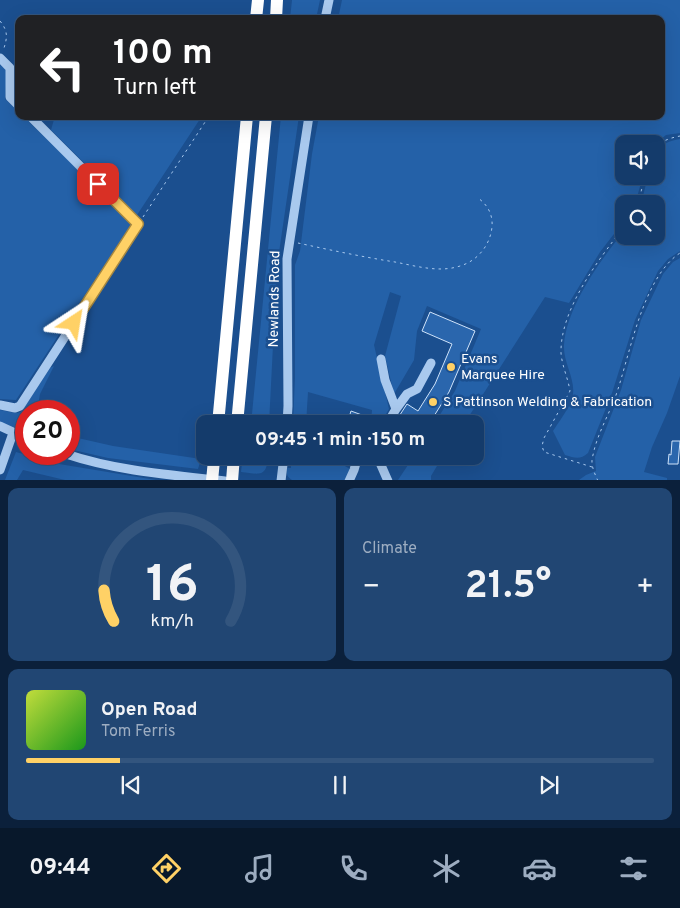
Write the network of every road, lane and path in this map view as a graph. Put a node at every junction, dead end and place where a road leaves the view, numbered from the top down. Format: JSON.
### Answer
{"nodes":[{"id":1,"x":258,"y":0,"type":"edge"},
{"id":2,"x":277,"y":0,"type":"edge"},
{"id":3,"x":329,"y":0,"type":"edge"},
{"id":4,"x":256,"y":15,"type":"edge"},
{"id":5,"x":276,"y":15,"type":"edge"},
{"id":6,"x":327,"y":15,"type":"edge"},
{"id":7,"x":0,"y":22,"type":"edge"},
{"id":8,"x":0,"y":59,"type":"edge"},
{"id":9,"x":15,"y":102,"type":"edge"},
{"id":10,"x":34,"y":120,"type":"edge"},
{"id":11,"x":206,"y":120,"type":"edge"},
{"id":12,"x":247,"y":120,"type":"edge"},
{"id":13,"x":266,"y":120,"type":"edge"},
{"id":14,"x":308,"y":120,"type":"edge"},
{"id":15,"x":680,"y":136,"type":"edge"},
{"id":16,"x":665,"y":140,"type":"edge"},
{"id":17,"x":478,"y":198,"type":"dead end"},
{"id":18,"x":138,"y":224,"type":"junction"},
{"id":19,"x":615,"y":238,"type":"edge"},
{"id":20,"x":290,"y":241,"type":"junction"},
{"id":21,"x":680,"y":254,"type":"edge"},
{"id":22,"x":381,"y":359,"type":"dead end"},
{"id":23,"x":431,"y":363,"type":"dead end"},
{"id":24,"x":0,"y":405,"type":"edge"},
{"id":25,"x":396,"y":410,"type":"junction"},
{"id":26,"x":219,"y":415,"type":"edge"},
{"id":27,"x":238,"y":415,"type":"edge"},
{"id":28,"x":287,"y":415,"type":"edge"},
{"id":29,"x":393,"y":415,"type":"edge"},
{"id":30,"x":0,"y":426,"type":"edge"},
{"id":31,"x":13,"y":432,"type":"joint"},
{"id":32,"x":80,"y":458,"type":"edge"},
{"id":33,"x":213,"y":465,"type":"edge"},
{"id":34,"x":233,"y":465,"type":"edge"},
{"id":35,"x":283,"y":465,"type":"edge"},
{"id":36,"x":355,"y":465,"type":"edge"},
{"id":37,"x":381,"y":465,"type":"edge"},
{"id":38,"x":592,"y":467,"type":"junction"},
{"id":39,"x":0,"y":470,"type":"edge"},
{"id":40,"x":212,"y":480,"type":"edge"},
{"id":41,"x":225,"y":480,"type":"edge"},
{"id":42,"x":232,"y":480,"type":"edge"},
{"id":43,"x":281,"y":480,"type":"edge"},
{"id":44,"x":349,"y":480,"type":"edge"},
{"id":45,"x":388,"y":480,"type":"edge"},
{"id":46,"x":598,"y":480,"type":"edge"}],
"edges":[{"from":1,"to":4,"type":"highway"},
{"from":2,"to":5,"type":"highway"},
{"from":3,"to":6,"type":"street"},
{"from":7,"to":8,"type":"path"},
{"from":8,"to":9,"type":"street"},
{"from":10,"to":18,"type":"street"},
{"from":11,"to":18,"type":"path"},
{"from":12,"to":26,"type":"highway"},
{"from":13,"to":27,"type":"highway"},
{"from":14,"to":20,"type":"street","name":"Newlands Road"},
{"from":15,"to":16,"type":"path"},
{"from":17,"to":20,"type":"path"},
{"from":18,"to":24,"type":"street"},
{"from":19,"to":38,"type":"path"},
{"from":20,"to":28,"type":"street","name":"Newlands Road"},
{"from":21,"to":38,"type":"path"},
{"from":22,"to":25,"type":"street"},
{"from":23,"to":25,"type":"street"},
{"from":25,"to":29,"type":"street"},
{"from":30,"to":31,"type":"street"},
{"from":31,"to":39,"type":"street"},
{"from":32,"to":41,"type":"street"},
{"from":33,"to":40,"type":"highway","bridge":true},
{"from":34,"to":42,"type":"highway"},
{"from":35,"to":43,"type":"street"},
{"from":36,"to":44,"type":"street"},
{"from":37,"to":45,"type":"street"},
{"from":38,"to":46,"type":"path"}]}
